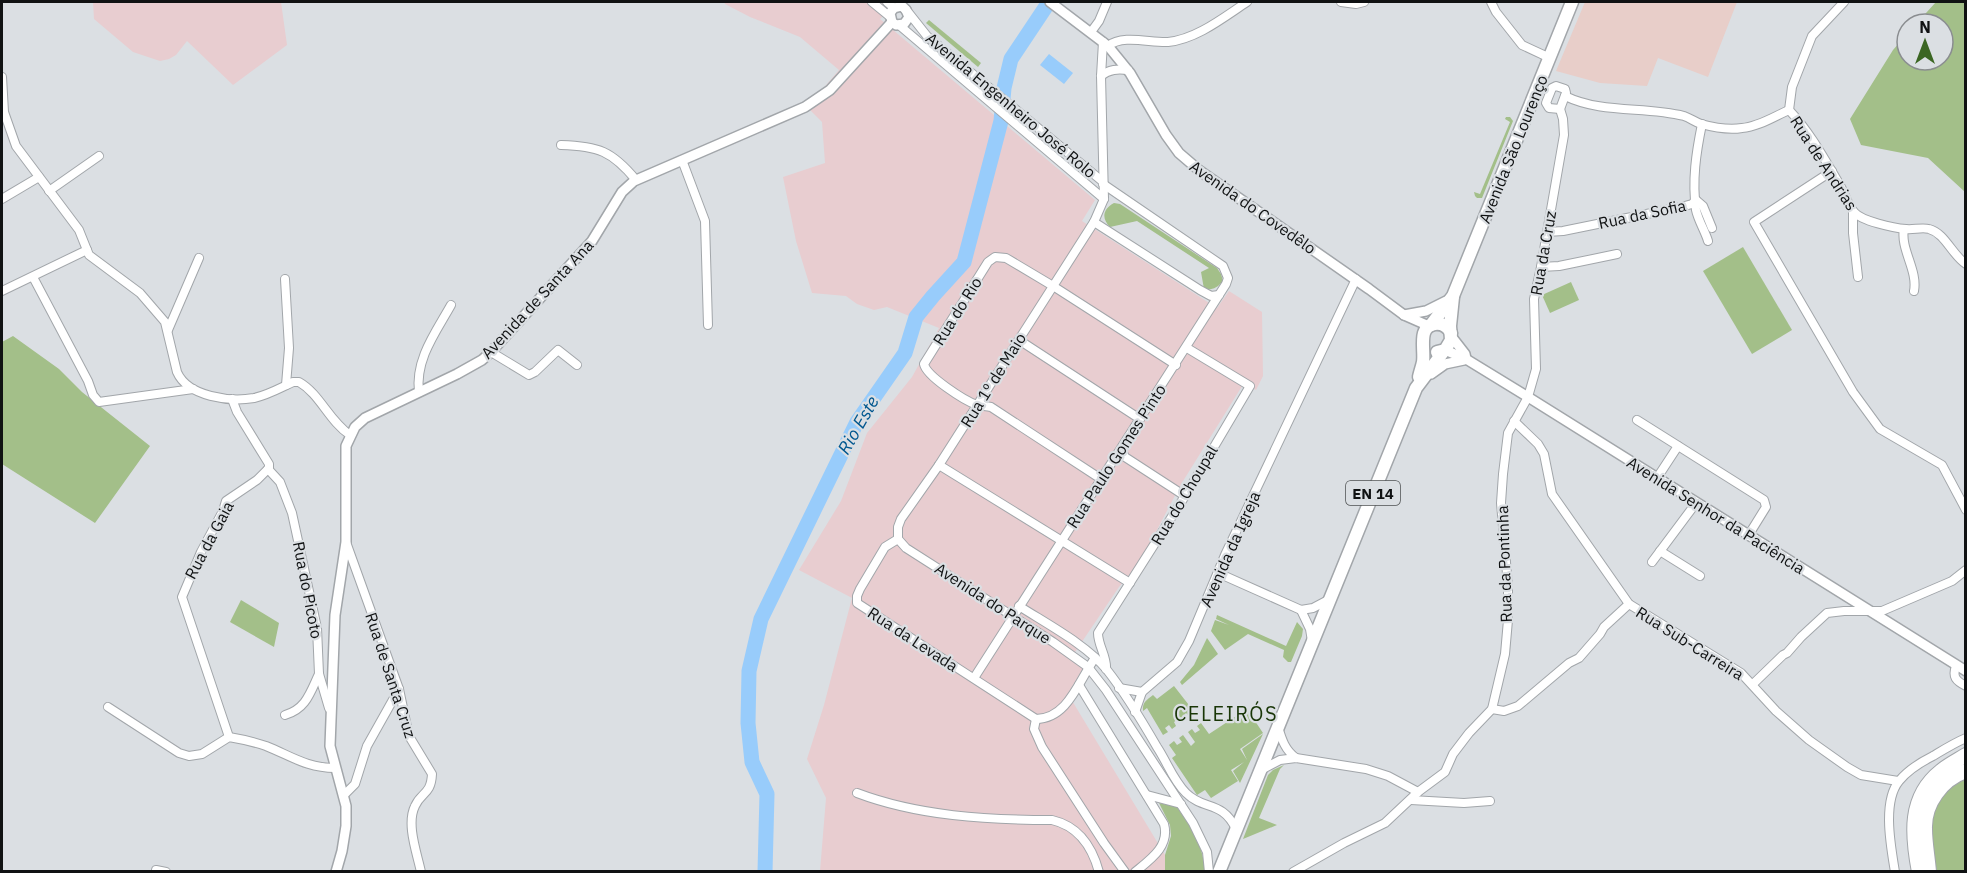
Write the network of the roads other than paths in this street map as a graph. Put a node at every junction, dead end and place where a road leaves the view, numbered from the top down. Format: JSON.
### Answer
{"nodes":[{"id":1,"x":872,"y":2,"type":"edge"},
{"id":2,"x":914,"y":2,"type":"edge"},
{"id":3,"x":1107,"y":2,"type":"edge"},
{"id":4,"x":1247,"y":2,"type":"edge"},
{"id":5,"x":1341,"y":2,"type":"edge"},
{"id":6,"x":1364,"y":2,"type":"edge"},
{"id":7,"x":1491,"y":2,"type":"edge"},
{"id":8,"x":1572,"y":2,"type":"edge"},
{"id":9,"x":1844,"y":2,"type":"edge"},
{"id":10,"x":1054,"y":4,"type":"edge"},
{"id":11,"x":907,"y":11,"type":"junction"},
{"id":12,"x":892,"y":15,"type":"edge"},
{"id":13,"x":1091,"y":32,"type":"junction"},
{"id":14,"x":1106,"y":44,"type":"junction"},
{"id":15,"x":1550,"y":58,"type":"junction"},
{"id":16,"x":1128,"y":70,"type":"junction"},
{"id":17,"x":1101,"y":76,"type":"junction"},
{"id":18,"x":2,"y":77,"type":"edge"},
{"id":19,"x":1536,"y":90,"type":"junction"},
{"id":20,"x":1549,"y":96,"type":"junction"},
{"id":21,"x":1565,"y":96,"type":"junction"},
{"id":22,"x":1560,"y":110,"type":"junction"},
{"id":23,"x":1789,"y":110,"type":"junction"},
{"id":24,"x":3,"y":115,"type":"edge"},
{"id":25,"x":1702,"y":124,"type":"junction"},
{"id":26,"x":561,"y":145,"type":"dead end"},
{"id":27,"x":99,"y":156,"type":"dead end"},
{"id":28,"x":682,"y":160,"type":"junction"},
{"id":29,"x":1832,"y":171,"type":"junction"},
{"id":30,"x":39,"y":177,"type":"junction"},
{"id":31,"x":636,"y":180,"type":"junction"},
{"id":32,"x":1103,"y":183,"type":"junction"},
{"id":33,"x":49,"y":191,"type":"junction"},
{"id":34,"x":2,"y":199,"type":"edge"},
{"id":35,"x":1104,"y":199,"type":"junction"},
{"id":36,"x":1696,"y":200,"type":"junction"},
{"id":37,"x":1853,"y":212,"type":"junction"},
{"id":38,"x":1094,"y":222,"type":"junction"},
{"id":39,"x":1712,"y":228,"type":"dead end"},
{"id":40,"x":1904,"y":229,"type":"junction"},
{"id":41,"x":1547,"y":232,"type":"junction"},
{"id":42,"x":1708,"y":241,"type":"dead end"},
{"id":43,"x":87,"y":250,"type":"junction"},
{"id":44,"x":1617,"y":254,"type":"dead end"},
{"id":45,"x":199,"y":258,"type":"dead end"},
{"id":46,"x":1965,"y":264,"type":"edge"},
{"id":47,"x":1541,"y":267,"type":"junction"},
{"id":48,"x":33,"y":277,"type":"junction"},
{"id":49,"x":1858,"y":277,"type":"dead end"},
{"id":50,"x":285,"y":279,"type":"dead end"},
{"id":51,"x":1356,"y":279,"type":"junction"},
{"id":52,"x":1053,"y":286,"type":"junction"},
{"id":53,"x":2,"y":291,"type":"edge"},
{"id":54,"x":1914,"y":291,"type":"dead end"},
{"id":55,"x":1219,"y":295,"type":"junction"},
{"id":56,"x":1453,"y":296,"type":"junction"},
{"id":57,"x":451,"y":305,"type":"dead end"},
{"id":58,"x":1404,"y":315,"type":"junction"},
{"id":59,"x":708,"y":325,"type":"dead end"},
{"id":60,"x":1430,"y":326,"type":"junction"},
{"id":61,"x":168,"y":330,"type":"junction"},
{"id":62,"x":1451,"y":335,"type":"junction"},
{"id":63,"x":1019,"y":340,"type":"junction"},
{"id":64,"x":1423,"y":341,"type":"junction"},
{"id":65,"x":1187,"y":348,"type":"junction"},
{"id":66,"x":1444,"y":350,"type":"junction"},
{"id":67,"x":491,"y":352,"type":"junction"},
{"id":68,"x":1466,"y":359,"type":"junction"},
{"id":69,"x":1176,"y":364,"type":"junction"},
{"id":70,"x":577,"y":365,"type":"dead end"},
{"id":71,"x":286,"y":385,"type":"junction"},
{"id":72,"x":193,"y":388,"type":"junction"},
{"id":73,"x":1416,"y":388,"type":"junction"},
{"id":74,"x":418,"y":392,"type":"junction"},
{"id":75,"x":1528,"y":397,"type":"junction"},
{"id":76,"x":232,"y":399,"type":"junction"},
{"id":77,"x":977,"y":405,"type":"junction"},
{"id":78,"x":1140,"y":419,"type":"junction"},
{"id":79,"x":1638,"y":420,"type":"dead end"},
{"id":80,"x":1514,"y":421,"type":"junction"},
{"id":81,"x":350,"y":435,"type":"junction"},
{"id":82,"x":1678,"y":446,"type":"junction"},
{"id":83,"x":1121,"y":449,"type":"junction"},
{"id":84,"x":939,"y":465,"type":"junction"},
{"id":85,"x":268,"y":469,"type":"junction"},
{"id":86,"x":1658,"y":478,"type":"junction"},
{"id":87,"x":1101,"y":479,"type":"junction"},
{"id":88,"x":1185,"y":496,"type":"junction"},
{"id":89,"x":1696,"y":503,"type":"junction"},
{"id":90,"x":1965,"y":510,"type":"edge"},
{"id":91,"x":1748,"y":536,"type":"junction"},
{"id":92,"x":898,"y":539,"type":"junction"},
{"id":93,"x":346,"y":542,"type":"junction"},
{"id":94,"x":1060,"y":542,"type":"junction"},
{"id":95,"x":1660,"y":551,"type":"junction"},
{"id":96,"x":1652,"y":562,"type":"dead end"},
{"id":97,"x":1965,"y":570,"type":"edge"},
{"id":98,"x":1218,"y":573,"type":"junction"},
{"id":99,"x":1700,"y":576,"type":"dead end"},
{"id":100,"x":1130,"y":583,"type":"junction"},
{"id":101,"x":1330,"y":598,"type":"junction"},
{"id":102,"x":1629,"y":604,"type":"junction"},
{"id":103,"x":1019,"y":606,"type":"junction"},
{"id":104,"x":1301,"y":610,"type":"junction"},
{"id":105,"x":1867,"y":610,"type":"junction"},
{"id":106,"x":1013,"y":616,"type":"junction"},
{"id":107,"x":1312,"y":642,"type":"junction"},
{"id":108,"x":1095,"y":658,"type":"junction"},
{"id":109,"x":1956,"y":666,"type":"junction"},
{"id":110,"x":1088,"y":667,"type":"junction"},
{"id":111,"x":1106,"y":669,"type":"junction"},
{"id":112,"x":1965,"y":671,"type":"edge"},
{"id":113,"x":319,"y":674,"type":"junction"},
{"id":114,"x":974,"y":678,"type":"junction"},
{"id":115,"x":1754,"y":684,"type":"junction"},
{"id":116,"x":1079,"y":686,"type":"junction"},
{"id":117,"x":1965,"y":686,"type":"edge"},
{"id":118,"x":1119,"y":688,"type":"junction"},
{"id":119,"x":399,"y":689,"type":"junction"},
{"id":120,"x":1142,"y":692,"type":"junction"},
{"id":121,"x":1129,"y":703,"type":"junction"},
{"id":122,"x":108,"y":707,"type":"dead end"},
{"id":123,"x":1492,"y":709,"type":"junction"},
{"id":124,"x":1119,"y":710,"type":"junction"},
{"id":125,"x":1135,"y":712,"type":"junction"},
{"id":126,"x":285,"y":715,"type":"dead end"},
{"id":127,"x":332,"y":716,"type":"junction"},
{"id":128,"x":1036,"y":719,"type":"junction"},
{"id":129,"x":1277,"y":727,"type":"junction"},
{"id":130,"x":229,"y":737,"type":"junction"},
{"id":131,"x":1965,"y":738,"type":"edge"},
{"id":132,"x":1965,"y":755,"type":"edge"},
{"id":133,"x":1296,"y":758,"type":"junction"},
{"id":134,"x":334,"y":768,"type":"junction"},
{"id":135,"x":1261,"y":770,"type":"junction"},
{"id":136,"x":1965,"y":771,"type":"edge"},
{"id":137,"x":1898,"y":781,"type":"junction"},
{"id":138,"x":1418,"y":792,"type":"junction"},
{"id":139,"x":857,"y":793,"type":"dead end"},
{"id":140,"x":344,"y":795,"type":"junction"},
{"id":141,"x":1147,"y":795,"type":"junction"},
{"id":142,"x":1411,"y":800,"type":"junction"},
{"id":143,"x":1490,"y":801,"type":"dead end"},
{"id":144,"x":1181,"y":804,"type":"junction"},
{"id":145,"x":1236,"y":829,"type":"junction"},
{"id":146,"x":156,"y":870,"type":"dead end"},
{"id":147,"x":166,"y":872,"type":"edge"},
{"id":148,"x":336,"y":872,"type":"edge"},
{"id":149,"x":421,"y":872,"type":"edge"},
{"id":150,"x":1099,"y":872,"type":"edge"},
{"id":151,"x":1125,"y":872,"type":"edge"},
{"id":152,"x":1136,"y":872,"type":"edge"},
{"id":153,"x":1209,"y":872,"type":"edge"},
{"id":154,"x":1219,"y":872,"type":"edge"},
{"id":155,"x":1293,"y":872,"type":"edge"},
{"id":156,"x":1895,"y":872,"type":"edge"},
{"id":157,"x":1919,"y":872,"type":"edge"},
{"id":158,"x":1929,"y":872,"type":"edge"}],
"edges":[{"from":1,"to":12,"type":"street","name":"Avenida Engenheiro José Rolo"},
{"from":2,"to":11,"type":"street"},
{"from":3,"to":13,"type":"street"},
{"from":4,"to":14,"type":"street"},
{"from":5,"to":6,"type":"street"},
{"from":7,"to":15,"type":"street"},
{"from":8,"to":15,"type":"main road","name":"Avenida São Lourenço","number":"EN 14"},
{"from":9,"to":23,"type":"street"},
{"from":10,"to":13,"type":"street","name":"Avenida do Covedêlo"},
{"from":11,"to":12,"type":"street"},
{"from":11,"to":12,"type":"street"},
{"from":11,"to":32,"type":"street","name":"Avenida Engenheiro José Rolo"},
{"from":12,"to":28,"type":"street","name":"Avenida de Santa Ana"},
{"from":12,"to":35,"type":"street","name":"Avenida Engenheiro José Rolo"},
{"from":13,"to":14,"type":"street","name":"Avenida do Covedêlo"},
{"from":14,"to":16,"type":"street","name":"Avenida do Covedêlo"},
{"from":14,"to":17,"type":"street"},
{"from":15,"to":19,"type":"main road","name":"Avenida São Lourenço","number":"EN 14"},
{"from":16,"to":17,"type":"street"},
{"from":16,"to":51,"type":"street","name":"Avenida do Covedêlo"},
{"from":17,"to":32,"type":"street"},
{"from":18,"to":24,"type":"street"},
{"from":19,"to":20,"type":"street"},
{"from":19,"to":56,"type":"main road","name":"Avenida São Lourenço","number":"EN 14"},
{"from":20,"to":21,"type":"street","name":"Rua de Andrias"},
{"from":20,"to":22,"type":"street"},
{"from":21,"to":22,"type":"street"},
{"from":21,"to":25,"type":"street","name":"Rua de Andrias"},
{"from":22,"to":41,"type":"street","name":"Rua da Cruz"},
{"from":23,"to":25,"type":"street","name":"Rua de Andrias"},
{"from":23,"to":29,"type":"street","name":"Rua de Andrias"},
{"from":24,"to":30,"type":"street"},
{"from":25,"to":36,"type":"street","name":"Rua da Sofia"},
{"from":26,"to":31,"type":"street"},
{"from":27,"to":33,"type":"street"},
{"from":28,"to":31,"type":"street","name":"Avenida de Santa Ana"},
{"from":28,"to":59,"type":"street"},
{"from":29,"to":37,"type":"street","name":"Rua de Andrias"},
{"from":29,"to":90,"type":"street"},
{"from":30,"to":33,"type":"street"},
{"from":30,"to":34,"type":"street"},
{"from":31,"to":67,"type":"street","name":"Avenida de Santa Ana"},
{"from":32,"to":35,"type":"street","name":"Avenida Engenheiro José Rolo"},
{"from":32,"to":55,"type":"street","name":"Avenida Engenheiro José Rolo"},
{"from":33,"to":43,"type":"street"},
{"from":35,"to":38,"type":"street","name":"Avenida Engenheiro José Rolo"},
{"from":36,"to":39,"type":"street"},
{"from":36,"to":41,"type":"street","name":"Rua da Sofia"},
{"from":36,"to":42,"type":"street"},
{"from":37,"to":40,"type":"street","name":"Rua de Andrias"},
{"from":37,"to":49,"type":"street"},
{"from":38,"to":52,"type":"street","name":"Rua 1º de Maio"},
{"from":38,"to":55,"type":"street"},
{"from":40,"to":46,"type":"street","name":"Rua de Andrias"},
{"from":40,"to":54,"type":"street"},
{"from":41,"to":47,"type":"street","name":"Rua da Cruz"},
{"from":43,"to":48,"type":"street"},
{"from":43,"to":61,"type":"street"},
{"from":44,"to":47,"type":"street"},
{"from":45,"to":61,"type":"street"},
{"from":47,"to":75,"type":"street","name":"Rua da Cruz"},
{"from":48,"to":53,"type":"street"},
{"from":48,"to":72,"type":"street"},
{"from":50,"to":71,"type":"street"},
{"from":51,"to":58,"type":"street","name":"Avenida do Covedêlo"},
{"from":51,"to":98,"type":"street","name":"Avenida da Igreja"},
{"from":52,"to":63,"type":"street","name":"Rua 1º de Maio"},
{"from":52,"to":69,"type":"street"},
{"from":52,"to":77,"type":"street","name":"Rua do Rio"},
{"from":55,"to":65,"type":"street","name":"Rua Paulo Gomes Pinto"},
{"from":56,"to":58,"type":"street"},
{"from":56,"to":60,"type":"main road","number":"EN 14"},
{"from":56,"to":62,"type":"main road","number":"EN 14"},
{"from":57,"to":74,"type":"street"},
{"from":58,"to":60,"type":"street"},
{"from":58,"to":64,"type":"street"},
{"from":60,"to":62,"type":"main road"},
{"from":60,"to":64,"type":"main road","number":"EN 14"},
{"from":61,"to":72,"type":"street"},
{"from":62,"to":66,"type":"main road","number":"EN 14"},
{"from":62,"to":68,"type":"street"},
{"from":63,"to":77,"type":"street","name":"Rua 1º de Maio"},
{"from":63,"to":78,"type":"street"},
{"from":64,"to":66,"type":"main road"},
{"from":64,"to":73,"type":"main road","number":"EN 14"},
{"from":65,"to":69,"type":"street","name":"Rua Paulo Gomes Pinto"},
{"from":65,"to":88,"type":"street","name":"Rua do Choupal"},
{"from":66,"to":68,"type":"street","name":"Avenida Senhor da Paciência"},
{"from":66,"to":73,"type":"main road","number":"EN 14"},
{"from":67,"to":70,"type":"street"},
{"from":67,"to":74,"type":"street","name":"Avenida de Santa Ana"},
{"from":68,"to":73,"type":"street"},
{"from":68,"to":75,"type":"street","name":"Avenida Senhor da Paciência"},
{"from":69,"to":78,"type":"street","name":"Rua Paulo Gomes Pinto"},
{"from":71,"to":76,"type":"street"},
{"from":71,"to":81,"type":"street"},
{"from":72,"to":76,"type":"street"},
{"from":73,"to":101,"type":"main road","number":"EN 14"},
{"from":74,"to":81,"type":"street","name":"Avenida de Santa Ana"},
{"from":75,"to":80,"type":"street","name":"Rua da Pontinha"},
{"from":75,"to":86,"type":"street","name":"Avenida Senhor da Paciência"},
{"from":76,"to":85,"type":"street"},
{"from":77,"to":84,"type":"street","name":"Rua 1º de Maio"},
{"from":77,"to":87,"type":"street"},
{"from":78,"to":83,"type":"street","name":"Rua Paulo Gomes Pinto"},
{"from":79,"to":82,"type":"street"},
{"from":80,"to":102,"type":"street","name":"Rua Sub-Carreira"},
{"from":80,"to":123,"type":"street","name":"Rua da Pontinha"},
{"from":81,"to":93,"type":"street"},
{"from":82,"to":86,"type":"street"},
{"from":82,"to":91,"type":"street"},
{"from":83,"to":87,"type":"street","name":"Rua Paulo Gomes Pinto"},
{"from":83,"to":88,"type":"street"},
{"from":84,"to":92,"type":"street","name":"Rua 1º de Maio"},
{"from":84,"to":94,"type":"street"},
{"from":85,"to":113,"type":"street","name":"Rua do Picoto"},
{"from":85,"to":130,"type":"street","name":"Rua da Gaia"},
{"from":86,"to":89,"type":"street","name":"Avenida Senhor da Paciência"},
{"from":87,"to":94,"type":"street","name":"Rua Paulo Gomes Pinto"},
{"from":88,"to":100,"type":"street","name":"Rua do Choupal"},
{"from":89,"to":91,"type":"street","name":"Avenida Senhor da Paciência"},
{"from":89,"to":95,"type":"street"},
{"from":91,"to":105,"type":"street","name":"Avenida Senhor da Paciência"},
{"from":92,"to":106,"type":"street","name":"Avenida do Parque"},
{"from":92,"to":114,"type":"street","name":"Rua da Levada"},
{"from":93,"to":119,"type":"street","name":"Rua de Santa Cruz"},
{"from":93,"to":127,"type":"street"},
{"from":94,"to":100,"type":"street"},
{"from":94,"to":103,"type":"street","name":"Rua Paulo Gomes Pinto"},
{"from":95,"to":96,"type":"street"},
{"from":95,"to":99,"type":"street"},
{"from":97,"to":105,"type":"street"},
{"from":98,"to":104,"type":"street"},
{"from":98,"to":120,"type":"street","name":"Avenida da Igreja"},
{"from":100,"to":111,"type":"street","name":"Rua do Choupal"},
{"from":101,"to":104,"type":"street"},
{"from":101,"to":107,"type":"main road","number":"EN 14"},
{"from":102,"to":115,"type":"street","name":"Rua Sub-Carreira"},
{"from":102,"to":123,"type":"street"},
{"from":103,"to":106,"type":"street","name":"Rua Paulo Gomes Pinto"},
{"from":103,"to":108,"type":"street","name":"Avenida do Parque"},
{"from":104,"to":107,"type":"street"},
{"from":105,"to":109,"type":"street","name":"Avenida Senhor da Paciência"},
{"from":105,"to":115,"type":"street"},
{"from":106,"to":110,"type":"street","name":"Avenida do Parque"},
{"from":106,"to":114,"type":"street","name":"Rua da Levada"},
{"from":107,"to":129,"type":"main road","number":"EN 14"},
{"from":108,"to":110,"type":"street"},
{"from":108,"to":111,"type":"street","name":"Avenida do Parque"},
{"from":109,"to":112,"type":"street","name":"Avenida Senhor da Paciência"},
{"from":109,"to":117,"type":"street"},
{"from":110,"to":116,"type":"street"},
{"from":110,"to":124,"type":"street","name":"Avenida do Parque"},
{"from":111,"to":118,"type":"street","name":"Avenida do Parque"},
{"from":113,"to":126,"type":"street"},
{"from":113,"to":127,"type":"street","name":"Rua do Picoto"},
{"from":114,"to":128,"type":"street","name":"Rua da Levada"},
{"from":115,"to":137,"type":"street","name":"Rua Sub-Carreira"},
{"from":116,"to":128,"type":"street"},
{"from":116,"to":141,"type":"street"},
{"from":118,"to":120,"type":"street"},
{"from":118,"to":121,"type":"street","name":"Avenida do Parque"},
{"from":119,"to":140,"type":"street"},
{"from":119,"to":149,"type":"street","name":"Rua de Santa Cruz"},
{"from":120,"to":125,"type":"street"},
{"from":121,"to":124,"type":"street"},
{"from":121,"to":125,"type":"street","name":"Avenida do Parque"},
{"from":122,"to":130,"type":"street"},
{"from":123,"to":138,"type":"street"},
{"from":124,"to":144,"type":"street","name":"Avenida do Parque"},
{"from":125,"to":145,"type":"street","name":"Avenida do Parque"},
{"from":127,"to":134,"type":"street"},
{"from":128,"to":151,"type":"street"},
{"from":129,"to":133,"type":"street"},
{"from":129,"to":135,"type":"main road","number":"EN 14"},
{"from":130,"to":134,"type":"street"},
{"from":131,"to":137,"type":"street"},
{"from":132,"to":157,"type":"highway"},
{"from":133,"to":135,"type":"street"},
{"from":133,"to":138,"type":"street"},
{"from":134,"to":140,"type":"street"},
{"from":135,"to":145,"type":"main road","number":"EN 14"},
{"from":136,"to":158,"type":"highway"},
{"from":137,"to":156,"type":"street"},
{"from":138,"to":142,"type":"street"},
{"from":139,"to":150,"type":"street"},
{"from":140,"to":148,"type":"street"},
{"from":141,"to":144,"type":"street"},
{"from":141,"to":152,"type":"street"},
{"from":142,"to":143,"type":"street"},
{"from":142,"to":155,"type":"street"},
{"from":144,"to":153,"type":"street","name":"Avenida do Parque"},
{"from":145,"to":154,"type":"main road","number":"EN 14"},
{"from":146,"to":147,"type":"street"}]}
